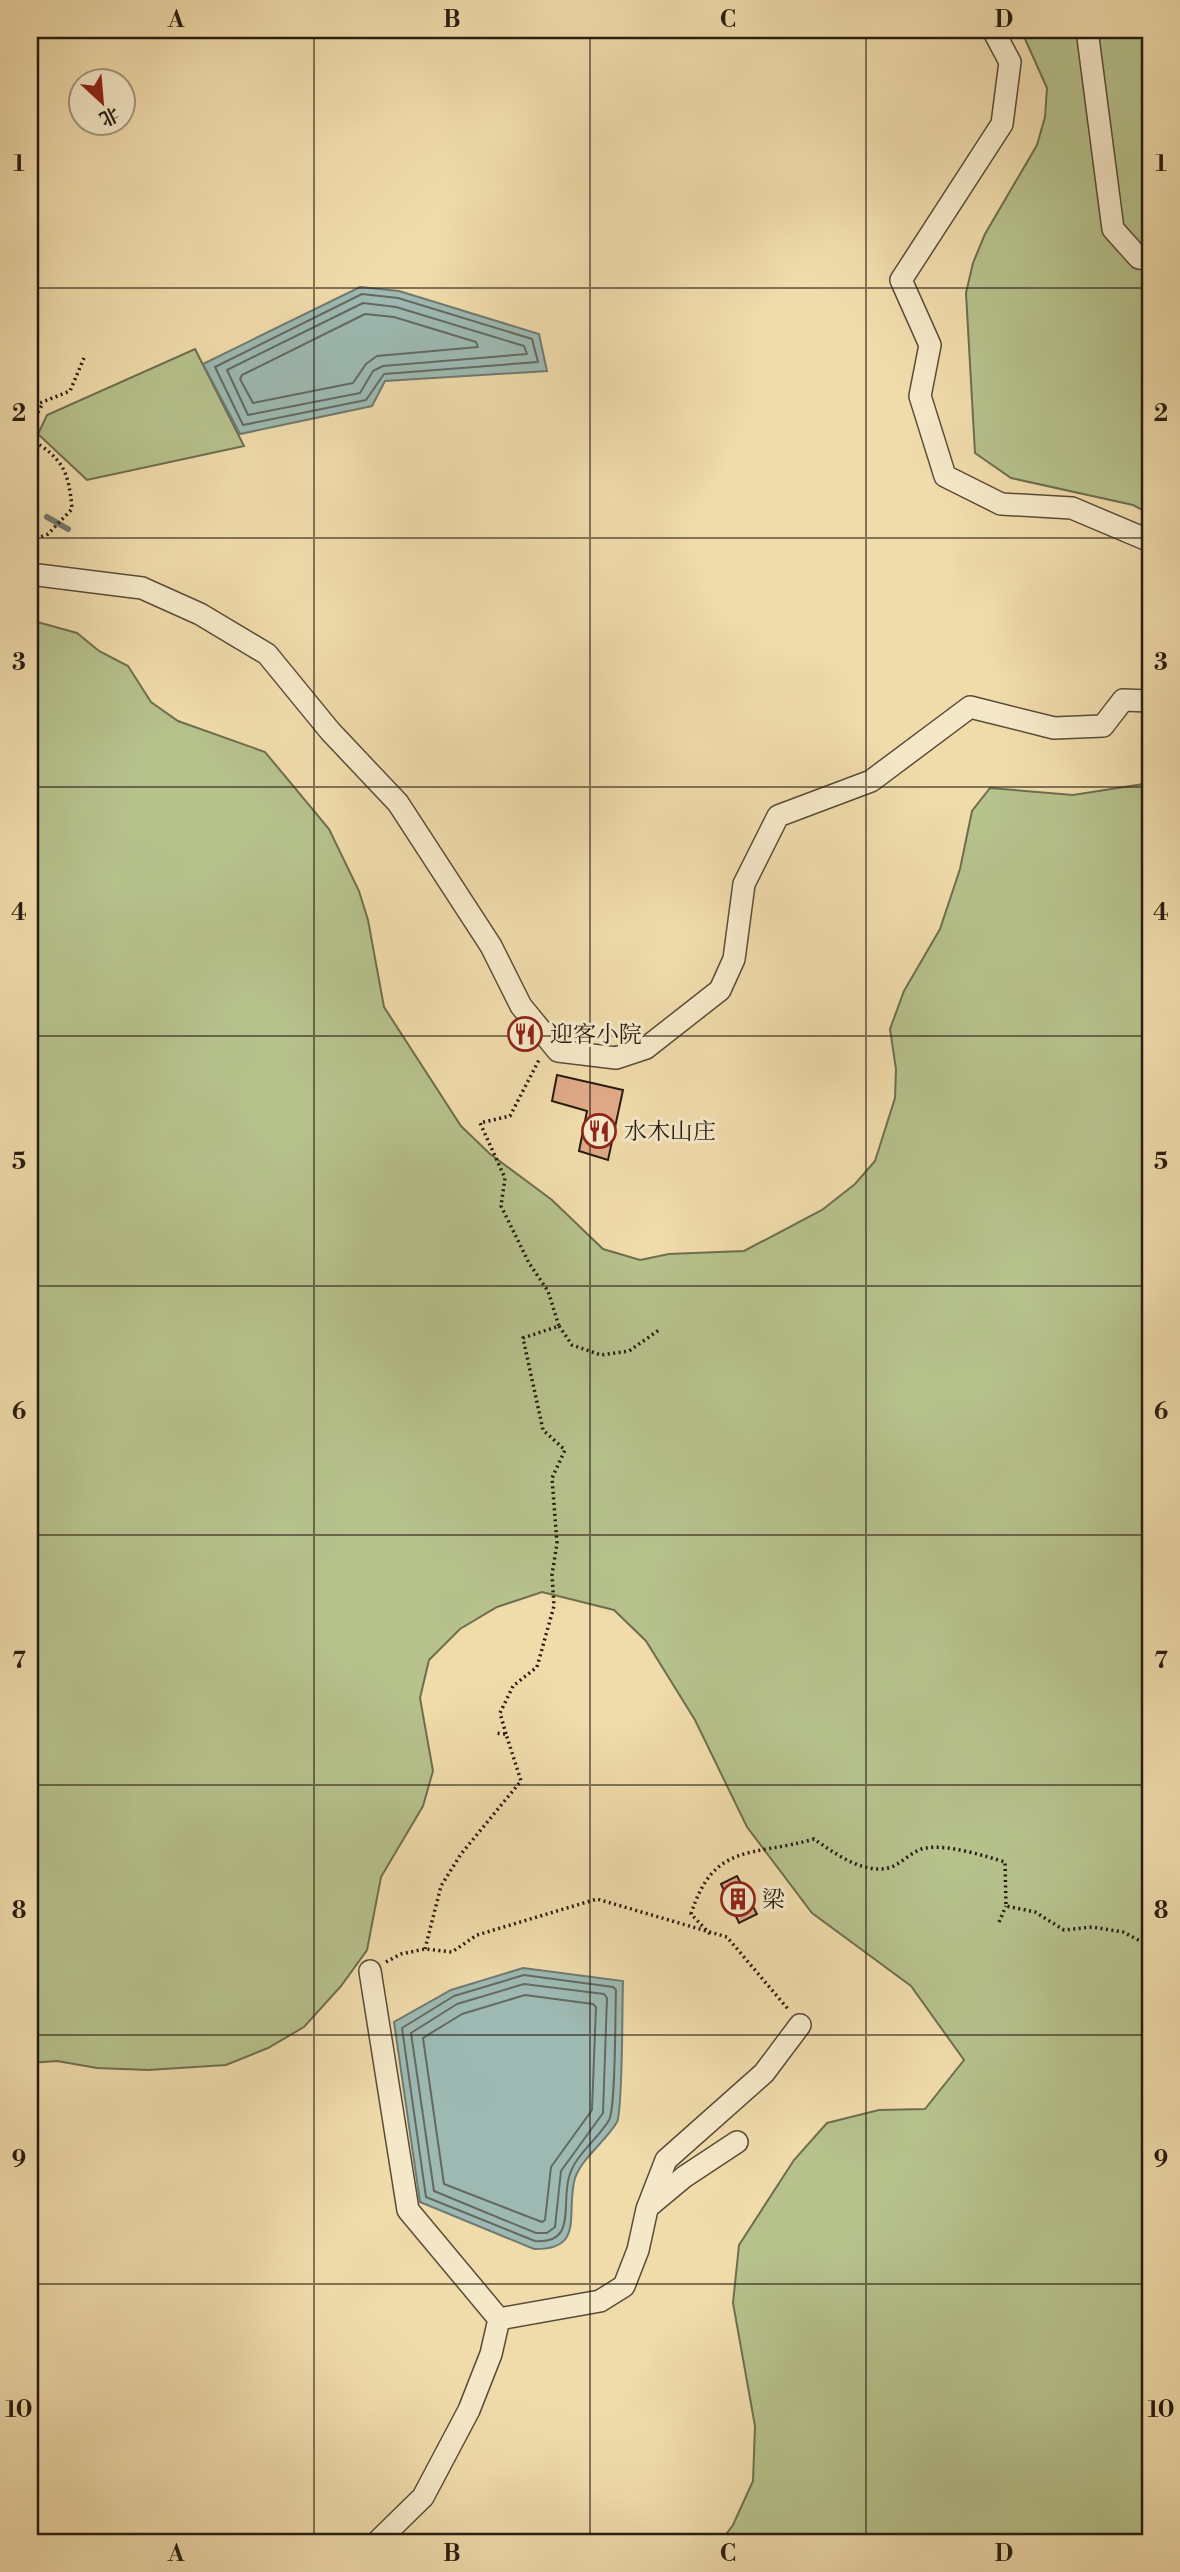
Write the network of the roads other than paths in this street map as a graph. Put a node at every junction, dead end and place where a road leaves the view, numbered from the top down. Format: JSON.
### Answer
{"nodes":[{"id":1,"x":993,"y":30,"type":"edge"},
{"id":2,"x":1087,"y":30,"type":"edge"},
{"id":3,"x":1150,"y":259,"type":"edge"},
{"id":4,"x":1150,"y":541,"type":"edge"},
{"id":5,"x":30,"y":575,"type":"edge"},
{"id":6,"x":1150,"y":701,"type":"edge"},
{"id":7,"x":370,"y":1971,"type":"road end"},
{"id":8,"x":800,"y":2025,"type":"road end"},
{"id":9,"x":737,"y":2142,"type":"dead end"},
{"id":10,"x":647,"y":2209,"type":"junction"},
{"id":11,"x":499,"y":2319,"type":"junction"},
{"id":12,"x":377,"y":2542,"type":"edge"}],
"edges":[{"from":1,"to":4,"type":"street"},
{"from":2,"to":3,"type":"street"},
{"from":5,"to":6,"type":"street"},
{"from":7,"to":11,"type":"street"},
{"from":8,"to":10,"type":"street"},
{"from":9,"to":10,"type":"street"},
{"from":10,"to":11,"type":"street"},
{"from":11,"to":12,"type":"street"}]}
